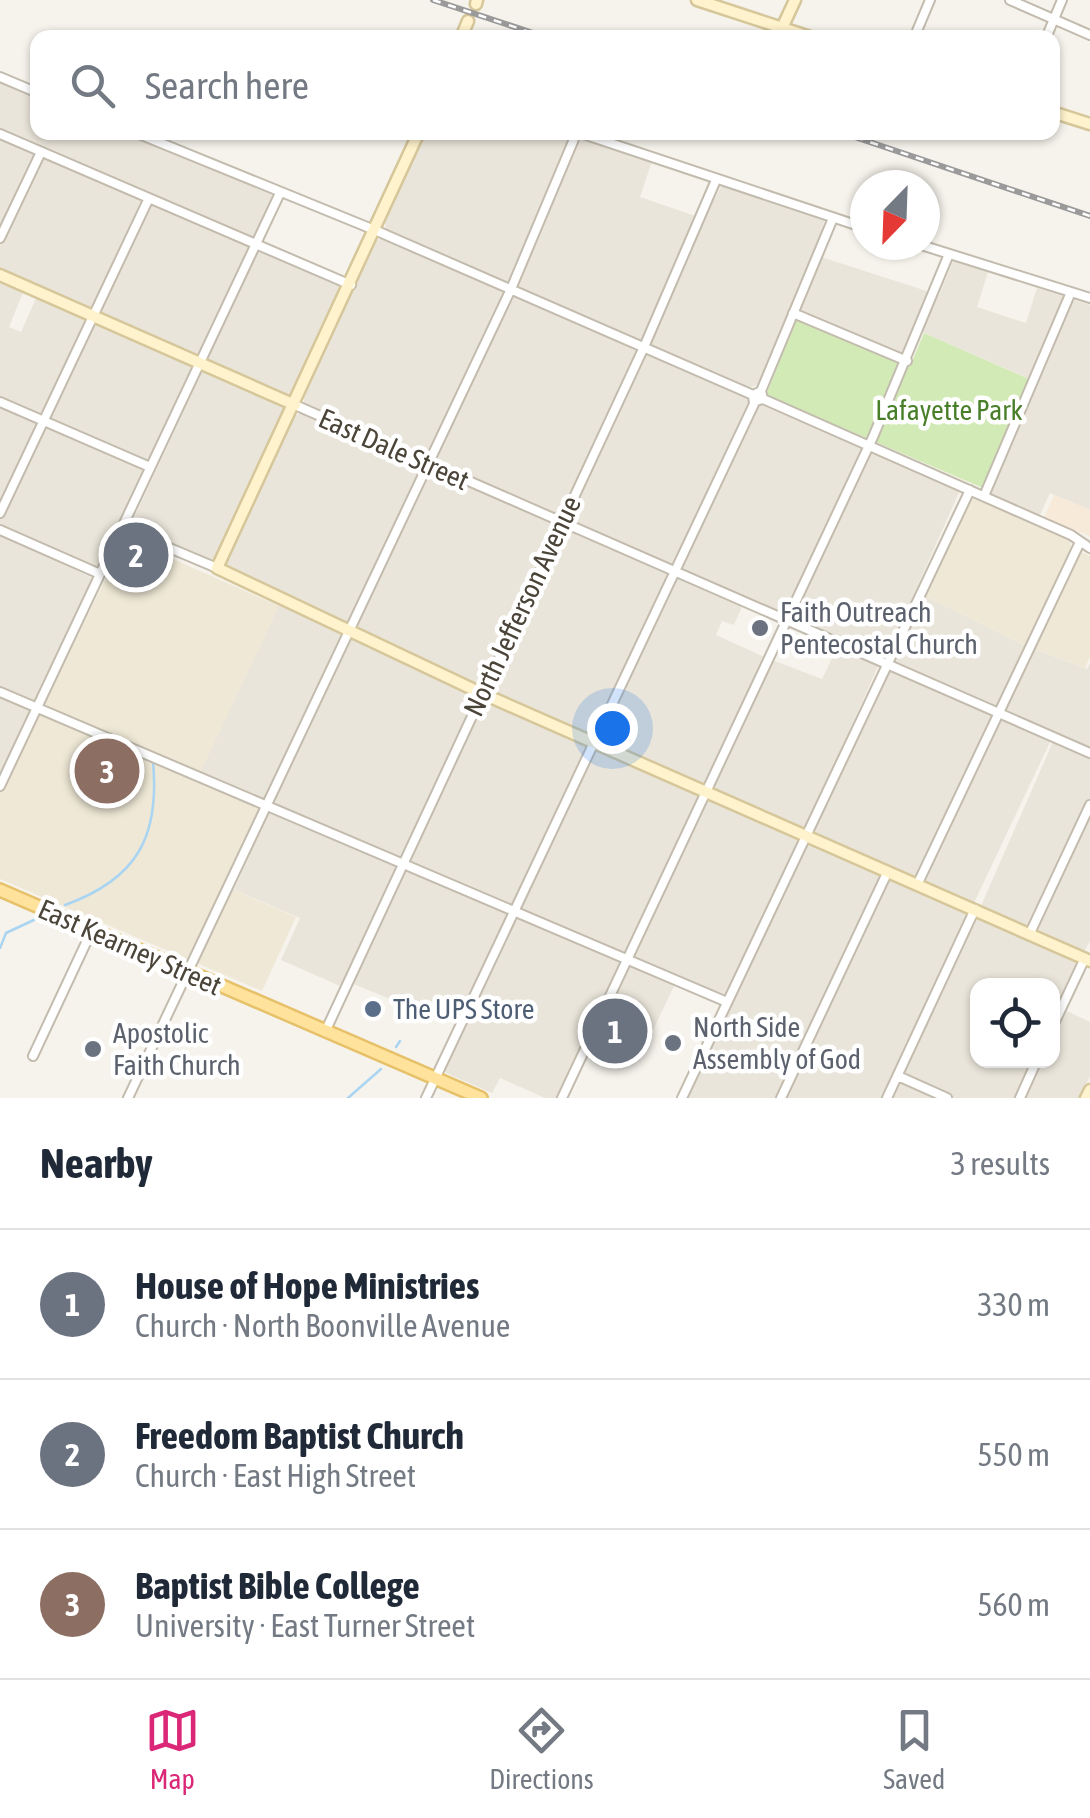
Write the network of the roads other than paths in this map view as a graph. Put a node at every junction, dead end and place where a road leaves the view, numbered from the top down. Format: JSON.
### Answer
{"nodes":[{"id":1,"x":697,"y":0,"type":"edge"},
{"id":2,"x":794,"y":0,"type":"edge"},
{"id":3,"x":930,"y":0,"type":"edge"},
{"id":4,"x":1010,"y":0,"type":"edge"},
{"id":5,"x":1062,"y":0,"type":"edge"},
{"id":6,"x":1054,"y":19,"type":"junction"},
{"id":7,"x":468,"y":21,"type":"dead end"},
{"id":8,"x":782,"y":28,"type":"junction"},
{"id":9,"x":464,"y":30,"type":"edge"},
{"id":10,"x":788,"y":30,"type":"edge"},
{"id":11,"x":917,"y":30,"type":"edge"},
{"id":12,"x":1049,"y":30,"type":"edge"},
{"id":13,"x":1090,"y":34,"type":"edge"},
{"id":14,"x":0,"y":77,"type":"edge"},
{"id":15,"x":30,"y":89,"type":"edge"},
{"id":16,"x":1060,"y":115,"type":"edge"},
{"id":17,"x":1090,"y":124,"type":"edge"},
{"id":18,"x":0,"y":134,"type":"edge"},
{"id":19,"x":153,"y":140,"type":"edge"},
{"id":20,"x":416,"y":140,"type":"edge"},
{"id":21,"x":574,"y":140,"type":"edge"},
{"id":22,"x":600,"y":140,"type":"edge"},
{"id":23,"x":40,"y":152,"type":"junction"},
{"id":24,"x":716,"y":180,"type":"junction"},
{"id":25,"x":280,"y":194,"type":"junction"},
{"id":26,"x":150,"y":198,"type":"junction"},
{"id":27,"x":833,"y":218,"type":"junction"},
{"id":28,"x":850,"y":223,"type":"edge"},
{"id":29,"x":377,"y":231,"type":"junction"},
{"id":30,"x":0,"y":238,"type":"edge"},
{"id":31,"x":257,"y":244,"type":"junction"},
{"id":32,"x":940,"y":251,"type":"edge"},
{"id":33,"x":949,"y":254,"type":"junction"},
{"id":34,"x":0,"y":276,"type":"edge"},
{"id":35,"x":351,"y":285,"type":"junction"},
{"id":36,"x":511,"y":289,"type":"junction"},
{"id":37,"x":1071,"y":292,"type":"junction"},
{"id":38,"x":1090,"y":298,"type":"edge"},
{"id":39,"x":793,"y":313,"type":"junction"},
{"id":40,"x":93,"y":316,"type":"junction"},
{"id":41,"x":644,"y":346,"type":"junction"},
{"id":42,"x":200,"y":362,"type":"junction"},
{"id":43,"x":907,"y":362,"type":"junction"},
{"id":44,"x":758,"y":396,"type":"junction"},
{"id":45,"x":0,"y":402,"type":"edge"},
{"id":46,"x":295,"y":405,"type":"junction"},
{"id":47,"x":44,"y":421,"type":"junction"},
{"id":48,"x":868,"y":445,"type":"junction"},
{"id":49,"x":428,"y":464,"type":"junction"},
{"id":50,"x":150,"y":468,"type":"junction"},
{"id":51,"x":970,"y":490,"type":"junction"},
{"id":52,"x":984,"y":496,"type":"junction"},
{"id":53,"x":0,"y":512,"type":"edge"},
{"id":54,"x":561,"y":522,"type":"junction"},
{"id":55,"x":122,"y":528,"type":"junction"},
{"id":56,"x":0,"y":530,"type":"edge"},
{"id":57,"x":1080,"y":542,"type":"junction"},
{"id":58,"x":1090,"y":550,"type":"edge"},
{"id":59,"x":1072,"y":559,"type":"junction"},
{"id":60,"x":217,"y":568,"type":"junction"},
{"id":61,"x":676,"y":572,"type":"junction"},
{"id":62,"x":100,"y":574,"type":"junction"},
{"id":63,"x":788,"y":620,"type":"junction"},
{"id":64,"x":350,"y":631,"type":"junction"},
{"id":65,"x":886,"y":664,"type":"junction"},
{"id":66,"x":0,"y":692,"type":"edge"},
{"id":67,"x":482,"y":693,"type":"junction"},
{"id":68,"x":38,"y":707,"type":"junction"},
{"id":69,"x":998,"y":714,"type":"junction"},
{"id":70,"x":596,"y":744,"type":"junction"},
{"id":71,"x":1090,"y":753,"type":"edge"},
{"id":72,"x":0,"y":786,"type":"edge"},
{"id":73,"x":707,"y":792,"type":"junction"},
{"id":74,"x":268,"y":805,"type":"junction"},
{"id":75,"x":1090,"y":805,"type":"edge"},
{"id":76,"x":807,"y":833,"type":"junction"},
{"id":77,"x":402,"y":862,"type":"junction"},
{"id":78,"x":888,"y":871,"type":"junction"},
{"id":79,"x":918,"y":884,"type":"junction"},
{"id":80,"x":0,"y":890,"type":"edge"},
{"id":81,"x":975,"y":909,"type":"junction"},
{"id":82,"x":516,"y":911,"type":"junction"},
{"id":83,"x":92,"y":930,"type":"junction"},
{"id":84,"x":1030,"y":933,"type":"junction"},
{"id":85,"x":628,"y":960,"type":"junction"},
{"id":86,"x":1087,"y":960,"type":"edge"},
{"id":87,"x":188,"y":972,"type":"junction"},
{"id":88,"x":727,"y":1002,"type":"junction"},
{"id":89,"x":1060,"y":1012,"type":"edge"},
{"id":90,"x":325,"y":1032,"type":"junction"},
{"id":91,"x":33,"y":1056,"type":"dead end"},
{"id":92,"x":1033,"y":1068,"type":"edge"},
{"id":93,"x":898,"y":1076,"type":"junction"},
{"id":94,"x":436,"y":1078,"type":"junction"},
{"id":95,"x":1090,"y":1090,"type":"edge"},
{"id":96,"x":128,"y":1098,"type":"edge"},
{"id":97,"x":426,"y":1098,"type":"edge"},
{"id":98,"x":482,"y":1098,"type":"edge"},
{"id":99,"x":562,"y":1098,"type":"edge"},
{"id":100,"x":682,"y":1098,"type":"edge"},
{"id":101,"x":781,"y":1098,"type":"edge"},
{"id":102,"x":888,"y":1098,"type":"edge"},
{"id":103,"x":947,"y":1098,"type":"edge"},
{"id":104,"x":1020,"y":1098,"type":"edge"},
{"id":105,"x":1086,"y":1098,"type":"edge"}],
"edges":[{"from":1,"to":8,"type":"street"},
{"from":2,"to":8,"type":"street"},
{"from":3,"to":11,"type":"street"},
{"from":4,"to":6,"type":"street"},
{"from":5,"to":6,"type":"street"},
{"from":6,"to":12,"type":"street"},
{"from":6,"to":13,"type":"street"},
{"from":7,"to":9,"type":"street"},
{"from":8,"to":10,"type":"street"},
{"from":14,"to":15,"type":"street"},
{"from":16,"to":17,"type":"street"},
{"from":18,"to":23,"type":"street"},
{"from":19,"to":25,"type":"street"},
{"from":20,"to":29,"type":"street"},
{"from":21,"to":36,"type":"street"},
{"from":22,"to":24,"type":"street"},
{"from":23,"to":26,"type":"street"},
{"from":23,"to":30,"type":"street"},
{"from":24,"to":27,"type":"street"},
{"from":24,"to":41,"type":"street","name":"North Jefferson Avenue"},
{"from":25,"to":29,"type":"street"},
{"from":25,"to":31,"type":"street"},
{"from":26,"to":31,"type":"street"},
{"from":26,"to":40,"type":"street"},
{"from":27,"to":28,"type":"street"},
{"from":27,"to":39,"type":"street"},
{"from":29,"to":35,"type":"street"},
{"from":29,"to":36,"type":"street"},
{"from":31,"to":35,"type":"street"},
{"from":31,"to":42,"type":"street"},
{"from":32,"to":33,"type":"street"},
{"from":33,"to":37,"type":"street"},
{"from":33,"to":43,"type":"street"},
{"from":34,"to":40,"type":"street","name":"East Dale Street"},
{"from":35,"to":46,"type":"street"},
{"from":36,"to":41,"type":"street"},
{"from":36,"to":49,"type":"street"},
{"from":37,"to":38,"type":"street"},
{"from":37,"to":52,"type":"street"},
{"from":39,"to":43,"type":"street"},
{"from":39,"to":44,"type":"street"},
{"from":40,"to":42,"type":"street","name":"East Dale Street"},
{"from":40,"to":47,"type":"street"},
{"from":41,"to":44,"type":"street"},
{"from":41,"to":54,"type":"street","name":"North Jefferson Avenue"},
{"from":42,"to":46,"type":"street","name":"East Dale Street"},
{"from":42,"to":50,"type":"street"},
{"from":43,"to":48,"type":"street"},
{"from":44,"to":48,"type":"street"},
{"from":44,"to":61,"type":"street"},
{"from":45,"to":47,"type":"street"},
{"from":46,"to":49,"type":"street","name":"East Dale Street"},
{"from":46,"to":60,"type":"street"},
{"from":47,"to":50,"type":"street"},
{"from":47,"to":53,"type":"street"},
{"from":48,"to":51,"type":"street"},
{"from":48,"to":63,"type":"street"},
{"from":49,"to":54,"type":"street","name":"East Dale Street"},
{"from":49,"to":64,"type":"street"},
{"from":50,"to":55,"type":"street"},
{"from":51,"to":52,"type":"street"},
{"from":51,"to":65,"type":"street"},
{"from":52,"to":57,"type":"street"},
{"from":54,"to":61,"type":"street","name":"East Dale Street"},
{"from":54,"to":67,"type":"street","name":"North Jefferson Avenue"},
{"from":55,"to":60,"type":"street"},
{"from":55,"to":62,"type":"street"},
{"from":56,"to":62,"type":"street"},
{"from":57,"to":58,"type":"street"},
{"from":57,"to":59,"type":"street"},
{"from":58,"to":59,"type":"street"},
{"from":59,"to":69,"type":"street"},
{"from":60,"to":64,"type":"street"},
{"from":61,"to":63,"type":"street","name":"East Dale Street"},
{"from":61,"to":70,"type":"street"},
{"from":62,"to":68,"type":"street"},
{"from":63,"to":65,"type":"street","name":"East Dale Street"},
{"from":63,"to":73,"type":"street"},
{"from":64,"to":67,"type":"street"},
{"from":64,"to":74,"type":"street"},
{"from":65,"to":69,"type":"street","name":"East Dale Street"},
{"from":65,"to":76,"type":"street"},
{"from":66,"to":68,"type":"street"},
{"from":67,"to":70,"type":"street"},
{"from":67,"to":77,"type":"street","name":"North Jefferson Avenue"},
{"from":68,"to":72,"type":"street"},
{"from":68,"to":74,"type":"street"},
{"from":69,"to":71,"type":"street","name":"East Dale Street"},
{"from":69,"to":79,"type":"street"},
{"from":70,"to":73,"type":"street"},
{"from":70,"to":82,"type":"street"},
{"from":73,"to":76,"type":"street"},
{"from":73,"to":85,"type":"street"},
{"from":74,"to":77,"type":"street"},
{"from":74,"to":87,"type":"street"},
{"from":75,"to":84,"type":"street"},
{"from":76,"to":78,"type":"street"},
{"from":76,"to":88,"type":"street"},
{"from":77,"to":82,"type":"street"},
{"from":77,"to":90,"type":"street","name":"North Jefferson Avenue"},
{"from":78,"to":79,"type":"street"},
{"from":78,"to":101,"type":"street"},
{"from":79,"to":81,"type":"street"},
{"from":80,"to":83,"type":"main road","name":"East Kearney Street"},
{"from":81,"to":84,"type":"street"},
{"from":81,"to":93,"type":"street"},
{"from":82,"to":85,"type":"street"},
{"from":82,"to":94,"type":"street"},
{"from":83,"to":87,"type":"main road","name":"East Kearney Street"},
{"from":83,"to":91,"type":"street"},
{"from":84,"to":86,"type":"street"},
{"from":85,"to":88,"type":"street"},
{"from":85,"to":99,"type":"street"},
{"from":86,"to":89,"type":"street"},
{"from":87,"to":90,"type":"main road","name":"East Kearney Street"},
{"from":87,"to":96,"type":"street"},
{"from":88,"to":100,"type":"street"},
{"from":90,"to":94,"type":"main road","name":"East Kearney Street"},
{"from":92,"to":104,"type":"street"},
{"from":93,"to":102,"type":"street"},
{"from":93,"to":103,"type":"street"},
{"from":94,"to":97,"type":"street"},
{"from":94,"to":98,"type":"main road","name":"East Kearney Street"},
{"from":95,"to":105,"type":"street"}]}
